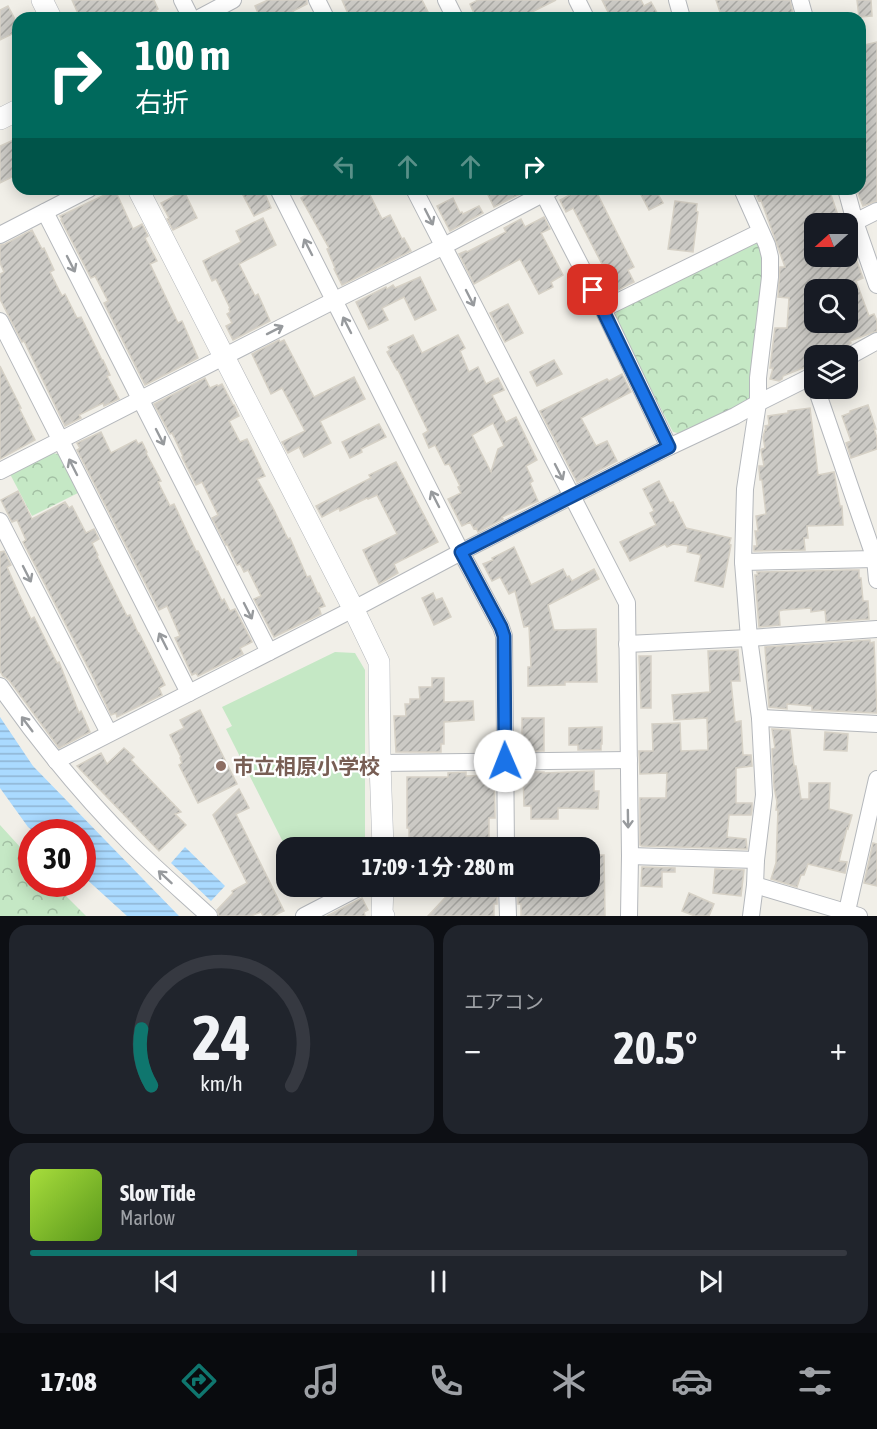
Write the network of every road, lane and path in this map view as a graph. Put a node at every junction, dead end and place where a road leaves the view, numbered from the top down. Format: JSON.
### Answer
{"nodes":[{"id":1,"x":233,"y":0,"type":"edge"},
{"id":2,"x":211,"y":12,"type":"edge"},
{"id":3,"x":78,"y":195,"type":"edge"},
{"id":4,"x":141,"y":195,"type":"edge"},
{"id":5,"x":281,"y":195,"type":"edge"},
{"id":6,"x":417,"y":195,"type":"edge"},
{"id":7,"x":537,"y":195,"type":"edge"},
{"id":8,"x":548,"y":195,"type":"edge"},
{"id":9,"x":745,"y":195,"type":"edge"},
{"id":10,"x":848,"y":195,"type":"edge"},
{"id":11,"x":877,"y":211,"type":"edge"},
{"id":12,"x":45,"y":212,"type":"junction"},
{"id":13,"x":853,"y":213,"type":"edge"},
{"id":14,"x":858,"y":220,"type":"edge"},
{"id":15,"x":858,"y":231,"type":"edge"},
{"id":16,"x":760,"y":232,"type":"junction"},
{"id":17,"x":0,"y":235,"type":"edge"},
{"id":18,"x":444,"y":246,"type":"junction"},
{"id":19,"x":877,"y":285,"type":"edge"},
{"id":20,"x":335,"y":300,"type":"junction"},
{"id":21,"x":603,"y":309,"type":"junction"},
{"id":22,"x":0,"y":321,"type":"edge"},
{"id":23,"x":877,"y":341,"type":"edge"},
{"id":24,"x":858,"y":351,"type":"edge"},
{"id":25,"x":223,"y":357,"type":"junction"},
{"id":26,"x":804,"y":385,"type":"edge"},
{"id":27,"x":820,"y":399,"type":"edge"},
{"id":28,"x":142,"y":400,"type":"junction"},
{"id":29,"x":758,"y":403,"type":"junction"},
{"id":30,"x":60,"y":441,"type":"junction"},
{"id":31,"x":669,"y":447,"type":"junction"},
{"id":32,"x":0,"y":471,"type":"edge"},
{"id":33,"x":571,"y":496,"type":"junction"},
{"id":34,"x":0,"y":522,"type":"edge"},
{"id":35,"x":461,"y":552,"type":"junction"},
{"id":36,"x":875,"y":559,"type":"junction"},
{"id":37,"x":743,"y":562,"type":"junction"},
{"id":38,"x":877,"y":580,"type":"edge"},
{"id":39,"x":353,"y":608,"type":"junction"},
{"id":40,"x":877,"y":628,"type":"edge"},
{"id":41,"x":749,"y":638,"type":"junction"},
{"id":42,"x":627,"y":644,"type":"junction"},
{"id":43,"x":269,"y":652,"type":"junction"},
{"id":44,"x":0,"y":686,"type":"edge"},
{"id":45,"x":189,"y":693,"type":"junction"},
{"id":46,"x":760,"y":718,"type":"junction"},
{"id":47,"x":877,"y":724,"type":"edge"},
{"id":48,"x":109,"y":733,"type":"junction"},
{"id":49,"x":56,"y":760,"type":"junction"},
{"id":50,"x":629,"y":760,"type":"junction"},
{"id":51,"x":505,"y":761,"type":"junction"},
{"id":52,"x":380,"y":763,"type":"junction"},
{"id":53,"x":877,"y":779,"type":"edge"},
{"id":54,"x":383,"y":837,"type":"edge"},
{"id":55,"x":506,"y":837,"type":"edge"},
{"id":56,"x":630,"y":856,"type":"junction"},
{"id":57,"x":756,"y":860,"type":"junction"},
{"id":58,"x":755,"y":885,"type":"junction"},
{"id":59,"x":341,"y":897,"type":"edge"},
{"id":60,"x":383,"y":897,"type":"edge"},
{"id":61,"x":507,"y":897,"type":"edge"},
{"id":62,"x":853,"y":914,"type":"edge"},
{"id":63,"x":208,"y":916,"type":"edge"},
{"id":64,"x":304,"y":916,"type":"edge"},
{"id":65,"x":384,"y":916,"type":"edge"},
{"id":66,"x":508,"y":916,"type":"edge"},
{"id":67,"x":629,"y":916,"type":"edge"},
{"id":68,"x":751,"y":916,"type":"edge"}],
"edges":[{"from":1,"to":2,"type":"street"},
{"from":3,"to":12,"type":"street"},
{"from":4,"to":25,"type":"street"},
{"from":20,"to":5,"type":"street","one_way":true},
{"from":6,"to":18,"type":"street","one_way":true},
{"from":7,"to":18,"type":"street"},
{"from":8,"to":21,"type":"street"},
{"from":9,"to":16,"type":"street"},
{"from":10,"to":13,"type":"street"},
{"from":11,"to":14,"type":"street"},
{"from":12,"to":17,"type":"street"},
{"from":12,"to":28,"type":"street","one_way":true},
{"from":15,"to":19,"type":"street"},
{"from":16,"to":21,"type":"street"},
{"from":16,"to":29,"type":"street"},
{"from":18,"to":20,"type":"street"},
{"from":18,"to":33,"type":"street","one_way":true},
{"from":25,"to":20,"type":"street","one_way":true},
{"from":35,"to":20,"type":"street","one_way":true},
{"from":21,"to":31,"type":"street"},
{"from":22,"to":30,"type":"street"},
{"from":23,"to":24,"type":"street"},
{"from":25,"to":28,"type":"street"},
{"from":25,"to":39,"type":"street"},
{"from":26,"to":29,"type":"street"},
{"from":27,"to":36,"type":"street"},
{"from":28,"to":30,"type":"street"},
{"from":28,"to":43,"type":"street","one_way":true},
{"from":29,"to":31,"type":"street"},
{"from":29,"to":37,"type":"street"},
{"from":30,"to":32,"type":"street"},
{"from":45,"to":30,"type":"street","one_way":true},
{"from":31,"to":33,"type":"street"},
{"from":33,"to":35,"type":"street"},
{"from":33,"to":42,"type":"street"},
{"from":34,"to":48,"type":"street","one_way":true},
{"from":35,"to":39,"type":"street"},
{"from":35,"to":51,"type":"street"},
{"from":36,"to":37,"type":"street"},
{"from":36,"to":38,"type":"street"},
{"from":37,"to":41,"type":"street"},
{"from":39,"to":43,"type":"street"},
{"from":39,"to":52,"type":"street"},
{"from":40,"to":41,"type":"street"},
{"from":41,"to":42,"type":"street"},
{"from":41,"to":46,"type":"street"},
{"from":42,"to":50,"type":"street"},
{"from":43,"to":45,"type":"street"},
{"from":49,"to":44,"type":"street","one_way":true},
{"from":45,"to":48,"type":"street"},
{"from":46,"to":47,"type":"street"},
{"from":46,"to":57,"type":"street"},
{"from":48,"to":49,"type":"street"},
{"from":63,"to":49,"type":"street","one_way":true},
{"from":50,"to":51,"type":"street"},
{"from":50,"to":56,"type":"street","one_way":true},
{"from":51,"to":52,"type":"street"},
{"from":51,"to":55,"type":"street"},
{"from":52,"to":54,"type":"street"},
{"from":53,"to":62,"type":"street"},
{"from":56,"to":57,"type":"street"},
{"from":56,"to":67,"type":"street"},
{"from":57,"to":58,"type":"street"},
{"from":58,"to":62,"type":"street"},
{"from":58,"to":68,"type":"street"},
{"from":59,"to":64,"type":"street"},
{"from":60,"to":65,"type":"street"},
{"from":61,"to":66,"type":"street"}]}
